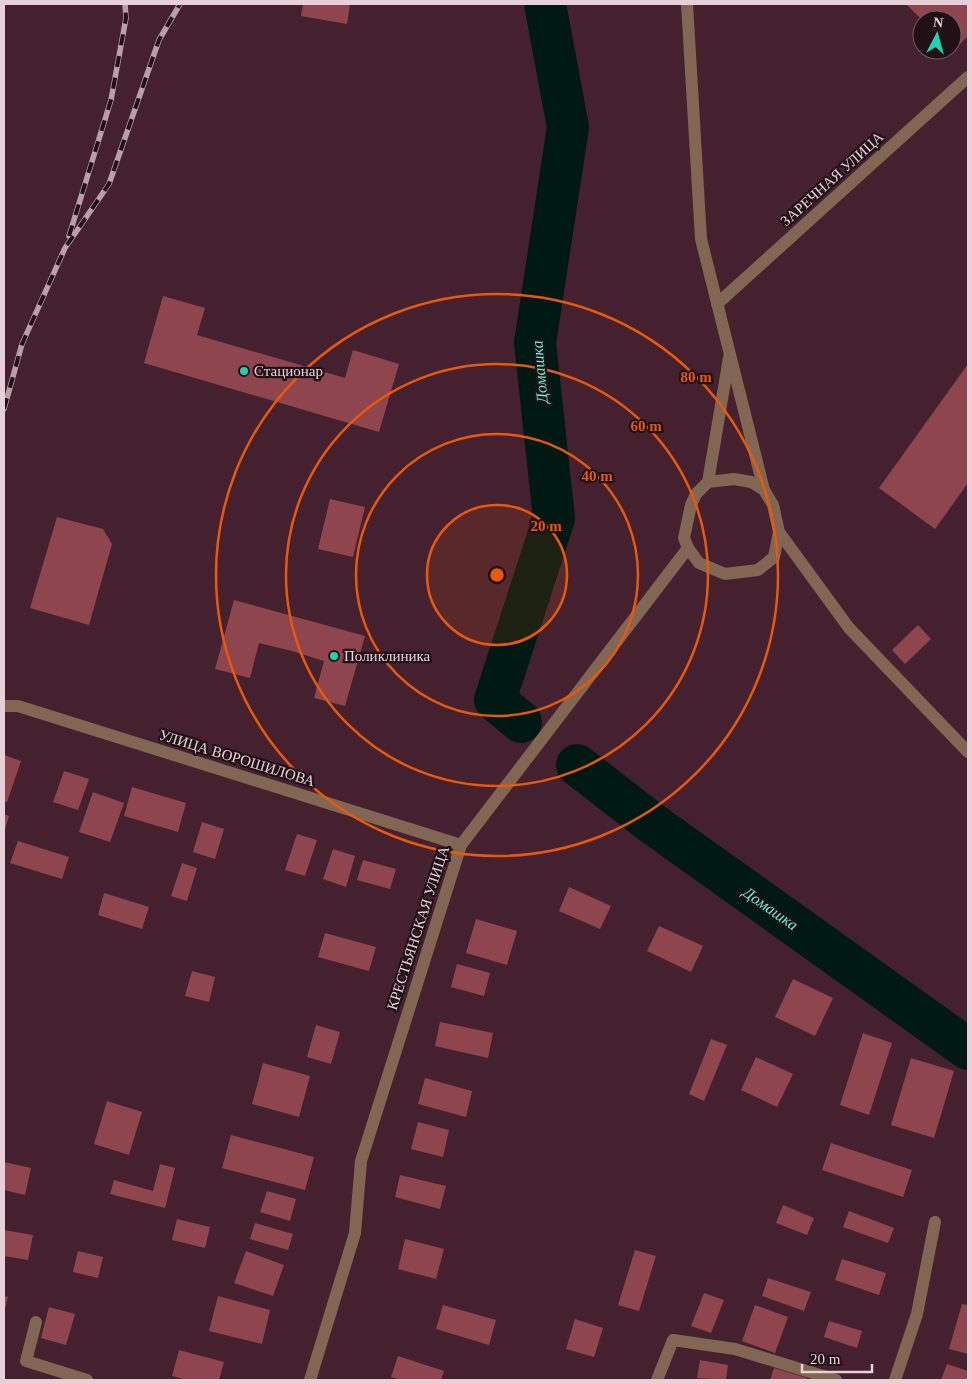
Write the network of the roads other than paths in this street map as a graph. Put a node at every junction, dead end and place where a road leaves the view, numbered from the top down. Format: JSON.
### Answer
{"nodes":[{"id":1,"x":687,"y":4,"type":"edge"},
{"id":2,"x":968,"y":77,"type":"edge"},
{"id":3,"x":717,"y":304,"type":"junction"},
{"id":4,"x":730,"y":353,"type":"junction"},
{"id":5,"x":708,"y":482,"type":"junction"},
{"id":6,"x":764,"y":490,"type":"junction"},
{"id":7,"x":779,"y":532,"type":"junction"},
{"id":8,"x":688,"y":548,"type":"junction"},
{"id":9,"x":4,"y":706,"type":"edge"},
{"id":10,"x":968,"y":752,"type":"edge"},
{"id":11,"x":461,"y":845,"type":"junction"},
{"id":12,"x":935,"y":1222,"type":"dead end"},
{"id":13,"x":36,"y":1322,"type":"dead end"},
{"id":14,"x":87,"y":1380,"type":"edge"},
{"id":15,"x":310,"y":1380,"type":"edge"},
{"id":16,"x":657,"y":1380,"type":"edge"},
{"id":17,"x":836,"y":1380,"type":"edge"},
{"id":18,"x":896,"y":1380,"type":"edge"}],
"edges":[{"from":1,"to":3,"type":"street"},
{"from":2,"to":3,"type":"street","name":"ЗАРЕЧНАЯ УЛИЦА"},
{"from":3,"to":4,"type":"street"},
{"from":4,"to":5,"type":"street"},
{"from":4,"to":6,"type":"street"},
{"from":5,"to":6,"type":"street"},
{"from":5,"to":8,"type":"street"},
{"from":6,"to":7,"type":"street"},
{"from":7,"to":8,"type":"street"},
{"from":7,"to":10,"type":"street"},
{"from":8,"to":11,"type":"street","name":"КРЕСТЬЯНСКАЯ УЛИЦА"},
{"from":9,"to":11,"type":"street","name":"УЛИЦА ВОРОШИЛОВА"},
{"from":11,"to":15,"type":"street","name":"КРЕСТЬЯНСКАЯ УЛИЦА"},
{"from":12,"to":18,"type":"street"},
{"from":13,"to":14,"type":"street"},
{"from":16,"to":17,"type":"street"}]}
